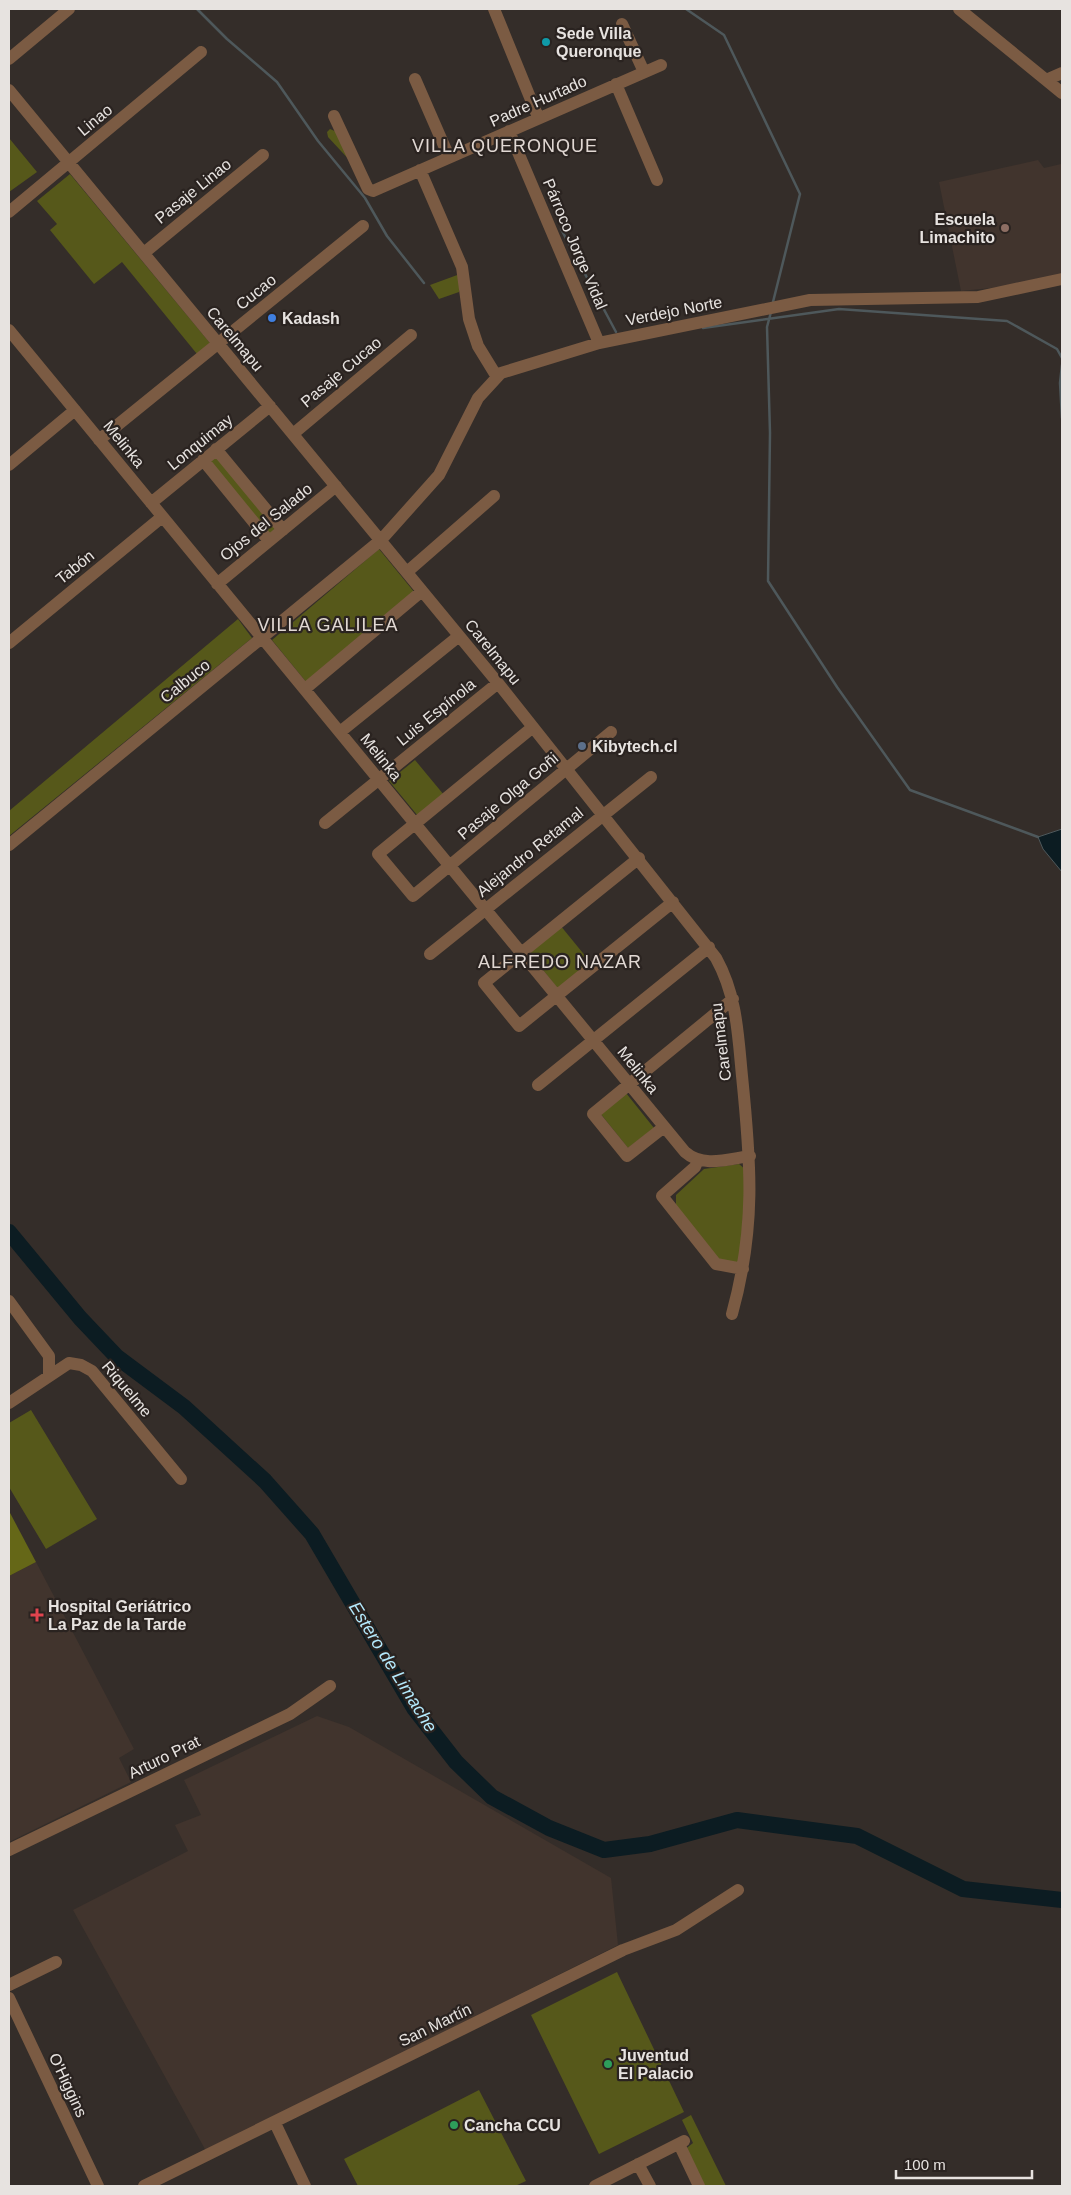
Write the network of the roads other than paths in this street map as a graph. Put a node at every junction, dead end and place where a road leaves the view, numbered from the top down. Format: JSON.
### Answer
{"nodes":[{"id":1,"x":70,"y":9,"type":"edge"},
{"id":2,"x":494,"y":9,"type":"edge"},
{"id":3,"x":958,"y":9,"type":"edge"},
{"id":4,"x":622,"y":24,"type":"dead end"},
{"id":5,"x":201,"y":52,"type":"dead end"},
{"id":6,"x":9,"y":59,"type":"edge"},
{"id":7,"x":661,"y":65,"type":"dead end"},
{"id":8,"x":644,"y":72,"type":"junction"},
{"id":9,"x":1062,"y":73,"type":"edge"},
{"id":10,"x":415,"y":79,"type":"dead end"},
{"id":11,"x":1046,"y":80,"type":"junction"},
{"id":12,"x":616,"y":84,"type":"junction"},
{"id":13,"x":9,"y":90,"type":"edge"},
{"id":14,"x":1062,"y":93,"type":"edge"},
{"id":15,"x":334,"y":116,"type":"dead end"},
{"id":16,"x":538,"y":117,"type":"junction"},
{"id":17,"x":509,"y":131,"type":"junction"},
{"id":18,"x":264,"y":155,"type":"dead end"},
{"id":19,"x":450,"y":157,"type":"junction"},
{"id":20,"x":69,"y":163,"type":"junction"},
{"id":21,"x":420,"y":170,"type":"junction"},
{"id":22,"x":657,"y":180,"type":"dead end"},
{"id":23,"x":9,"y":212,"type":"edge"},
{"id":24,"x":363,"y":226,"type":"dead end"},
{"id":25,"x":144,"y":253,"type":"junction"},
{"id":26,"x":1062,"y":279,"type":"edge"},
{"id":27,"x":9,"y":330,"type":"edge"},
{"id":28,"x":411,"y":335,"type":"dead end"},
{"id":29,"x":218,"y":343,"type":"junction"},
{"id":30,"x":599,"y":343,"type":"junction"},
{"id":31,"x":497,"y":377,"type":"junction"},
{"id":32,"x":270,"y":406,"type":"junction"},
{"id":33,"x":75,"y":410,"type":"junction"},
{"id":34,"x":293,"y":434,"type":"junction"},
{"id":35,"x":99,"y":440,"type":"junction"},
{"id":36,"x":216,"y":449,"type":"junction"},
{"id":37,"x":202,"y":460,"type":"junction"},
{"id":38,"x":9,"y":465,"type":"edge"},
{"id":39,"x":336,"y":486,"type":"junction"},
{"id":40,"x":494,"y":496,"type":"dead end"},
{"id":41,"x":151,"y":503,"type":"junction"},
{"id":42,"x":162,"y":517,"type":"junction"},
{"id":43,"x":283,"y":530,"type":"junction"},
{"id":44,"x":380,"y":540,"type":"junction"},
{"id":45,"x":269,"y":541,"type":"junction"},
{"id":46,"x":407,"y":572,"type":"junction"},
{"id":47,"x":217,"y":584,"type":"junction"},
{"id":48,"x":422,"y":591,"type":"junction"},
{"id":49,"x":459,"y":636,"type":"junction"},
{"id":50,"x":263,"y":638,"type":"junction"},
{"id":51,"x":9,"y":643,"type":"edge"},
{"id":52,"x":498,"y":683,"type":"junction"},
{"id":53,"x":305,"y":689,"type":"junction"},
{"id":54,"x":533,"y":727,"type":"junction"},
{"id":55,"x":340,"y":732,"type":"junction"},
{"id":56,"x":611,"y":732,"type":"dead end"},
{"id":57,"x":567,"y":769,"type":"junction"},
{"id":58,"x":651,"y":777,"type":"dead end"},
{"id":59,"x":379,"y":779,"type":"junction"},
{"id":60,"x":603,"y":814,"type":"junction"},
{"id":61,"x":325,"y":823,"type":"dead end"},
{"id":62,"x":415,"y":824,"type":"junction"},
{"id":63,"x":9,"y":845,"type":"edge"},
{"id":64,"x":638,"y":858,"type":"junction"},
{"id":65,"x":450,"y":866,"type":"junction"},
{"id":66,"x":673,"y":902,"type":"junction"},
{"id":67,"x":485,"y":909,"type":"junction"},
{"id":68,"x":709,"y":947,"type":"junction"},
{"id":69,"x":521,"y":953,"type":"junction"},
{"id":70,"x":430,"y":954,"type":"dead end"},
{"id":71,"x":556,"y":996,"type":"junction"},
{"id":72,"x":733,"y":999,"type":"junction"},
{"id":73,"x":592,"y":1040,"type":"junction"},
{"id":74,"x":629,"y":1084,"type":"junction"},
{"id":75,"x":538,"y":1085,"type":"dead end"},
{"id":76,"x":664,"y":1127,"type":"junction"},
{"id":77,"x":750,"y":1156,"type":"junction"},
{"id":78,"x":698,"y":1160,"type":"junction"},
{"id":79,"x":744,"y":1269,"type":"junction"},
{"id":80,"x":9,"y":1301,"type":"edge"},
{"id":81,"x":732,"y":1314,"type":"dead end"},
{"id":82,"x":49,"y":1376,"type":"junction"},
{"id":83,"x":9,"y":1403,"type":"edge"},
{"id":84,"x":181,"y":1479,"type":"dead end"},
{"id":85,"x":330,"y":1686,"type":"dead end"},
{"id":86,"x":9,"y":1850,"type":"edge"},
{"id":87,"x":738,"y":1890,"type":"dead end"},
{"id":88,"x":56,"y":1962,"type":"dead end"},
{"id":89,"x":9,"y":1985,"type":"edge"},
{"id":90,"x":9,"y":1998,"type":"edge"},
{"id":91,"x":275,"y":2123,"type":"junction"},
{"id":92,"x":638,"y":2164,"type":"junction"},
{"id":93,"x":599,"y":2185,"type":"edge"},
{"id":94,"x":98,"y":2186,"type":"edge"},
{"id":95,"x":144,"y":2186,"type":"edge"},
{"id":96,"x":305,"y":2186,"type":"edge"},
{"id":97,"x":650,"y":2186,"type":"edge"},
{"id":98,"x":699,"y":2186,"type":"edge"}],
"edges":[{"from":1,"to":6,"type":"street"},
{"from":2,"to":16,"type":"street"},
{"from":3,"to":11,"type":"street"},
{"from":4,"to":8,"type":"street"},
{"from":5,"to":20,"type":"street","name":"Linao"},
{"from":7,"to":8,"type":"street","name":"Padre Hurtado"},
{"from":8,"to":12,"type":"street","name":"Padre Hurtado"},
{"from":9,"to":11,"type":"street"},
{"from":10,"to":19,"type":"street"},
{"from":11,"to":14,"type":"street"},
{"from":12,"to":16,"type":"street","name":"Padre Hurtado"},
{"from":12,"to":22,"type":"street"},
{"from":13,"to":20,"type":"street","name":"Carelmapu"},
{"from":15,"to":21,"type":"street","name":"Padre Hurtado"},
{"from":16,"to":17,"type":"street","name":"Padre Hurtado"},
{"from":17,"to":19,"type":"street","name":"Padre Hurtado"},
{"from":17,"to":30,"type":"street","name":"Párroco Jorge Vidal"},
{"from":18,"to":25,"type":"street","name":"Pasaje Linao"},
{"from":19,"to":21,"type":"street","name":"Padre Hurtado"},
{"from":20,"to":23,"type":"street","name":"Linao"},
{"from":20,"to":25,"type":"street","name":"Carelmapu"},
{"from":21,"to":31,"type":"street"},
{"from":24,"to":29,"type":"street","name":"Cucao"},
{"from":25,"to":29,"type":"street","name":"Carelmapu"},
{"from":26,"to":30,"type":"street","name":"Verdejo Norte"},
{"from":27,"to":33,"type":"street","name":"Melinka"},
{"from":28,"to":34,"type":"street","name":"Pasaje Cucao"},
{"from":29,"to":32,"type":"street","name":"Carelmapu"},
{"from":29,"to":35,"type":"street","name":"Cucao"},
{"from":30,"to":31,"type":"street","name":"Verdejo Norte"},
{"from":31,"to":44,"type":"street","name":"Verdejo Norte"},
{"from":32,"to":34,"type":"street","name":"Carelmapu"},
{"from":32,"to":36,"type":"street","name":"Lonquimay"},
{"from":33,"to":35,"type":"street","name":"Melinka"},
{"from":33,"to":38,"type":"street"},
{"from":34,"to":39,"type":"street","name":"Carelmapu"},
{"from":35,"to":41,"type":"street","name":"Melinka"},
{"from":36,"to":37,"type":"street","name":"Lonquimay"},
{"from":36,"to":43,"type":"street"},
{"from":37,"to":41,"type":"street","name":"Lonquimay"},
{"from":37,"to":45,"type":"street"},
{"from":39,"to":43,"type":"street","name":"Ojos del Salado"},
{"from":39,"to":44,"type":"street","name":"Carelmapu"},
{"from":40,"to":46,"type":"street"},
{"from":41,"to":42,"type":"street","name":"Melinka"},
{"from":42,"to":47,"type":"street","name":"Melinka"},
{"from":42,"to":51,"type":"street","name":"Tabón"},
{"from":43,"to":45,"type":"street","name":"Ojos del Salado"},
{"from":44,"to":46,"type":"street","name":"Carelmapu"},
{"from":44,"to":50,"type":"street","name":"Calbuco"},
{"from":45,"to":47,"type":"street","name":"Ojos del Salado"},
{"from":46,"to":48,"type":"street","name":"Carelmapu"},
{"from":47,"to":50,"type":"street","name":"Melinka"},
{"from":48,"to":49,"type":"street","name":"Carelmapu"},
{"from":48,"to":53,"type":"street"},
{"from":49,"to":52,"type":"street","name":"Carelmapu"},
{"from":49,"to":55,"type":"street"},
{"from":50,"to":53,"type":"street","name":"Melinka"},
{"from":50,"to":63,"type":"street","name":"Calbuco"},
{"from":52,"to":54,"type":"street","name":"Carelmapu"},
{"from":52,"to":59,"type":"street","name":"Luis Espínola"},
{"from":53,"to":55,"type":"street","name":"Melinka"},
{"from":54,"to":57,"type":"street","name":"Carelmapu"},
{"from":54,"to":62,"type":"street"},
{"from":55,"to":59,"type":"street","name":"Melinka"},
{"from":56,"to":57,"type":"street","name":"Pasaje Olga Goñi"},
{"from":57,"to":60,"type":"street","name":"Carelmapu"},
{"from":57,"to":65,"type":"street","name":"Pasaje Olga Goñi"},
{"from":58,"to":60,"type":"street","name":"Alejandro Retamal"},
{"from":59,"to":61,"type":"street","name":"Luis Espínola"},
{"from":59,"to":62,"type":"street","name":"Melinka"},
{"from":60,"to":64,"type":"street","name":"Carelmapu"},
{"from":60,"to":67,"type":"street","name":"Alejandro Retamal"},
{"from":62,"to":65,"type":"street","name":"Melinka"},
{"from":62,"to":65,"type":"street","name":"Pasaje Olga Goñi"},
{"from":64,"to":66,"type":"street","name":"Carelmapu"},
{"from":64,"to":69,"type":"street"},
{"from":65,"to":67,"type":"street","name":"Melinka"},
{"from":66,"to":68,"type":"street","name":"Carelmapu"},
{"from":66,"to":71,"type":"street"},
{"from":67,"to":69,"type":"street","name":"Melinka"},
{"from":67,"to":70,"type":"street","name":"Alejandro Retamal"},
{"from":68,"to":72,"type":"street","name":"Carelmapu"},
{"from":68,"to":73,"type":"street"},
{"from":69,"to":71,"type":"street","name":"Melinka"},
{"from":69,"to":71,"type":"street"},
{"from":71,"to":73,"type":"street","name":"Melinka"},
{"from":72,"to":74,"type":"street"},
{"from":72,"to":77,"type":"street","name":"Carelmapu"},
{"from":73,"to":74,"type":"street","name":"Melinka"},
{"from":73,"to":75,"type":"street"},
{"from":74,"to":76,"type":"street","name":"Melinka"},
{"from":74,"to":76,"type":"street"},
{"from":76,"to":78,"type":"street","name":"Melinka"},
{"from":77,"to":78,"type":"street"},
{"from":77,"to":79,"type":"street","name":"Carelmapu"},
{"from":78,"to":79,"type":"street"},
{"from":79,"to":81,"type":"street","name":"Carelmapu"},
{"from":80,"to":82,"type":"street"},
{"from":82,"to":83,"type":"street","name":"Riquelme"},
{"from":82,"to":84,"type":"street","name":"Riquelme"},
{"from":85,"to":86,"type":"street","name":"Arturo Prat"},
{"from":87,"to":91,"type":"street","name":"San Martín"},
{"from":88,"to":89,"type":"street"},
{"from":90,"to":94,"type":"street","name":"O'Higgins"},
{"from":91,"to":95,"type":"street","name":"San Martín"},
{"from":91,"to":96,"type":"street"},
{"from":92,"to":93,"type":"street"},
{"from":92,"to":97,"type":"street"},
{"from":92,"to":98,"type":"street"}]}
